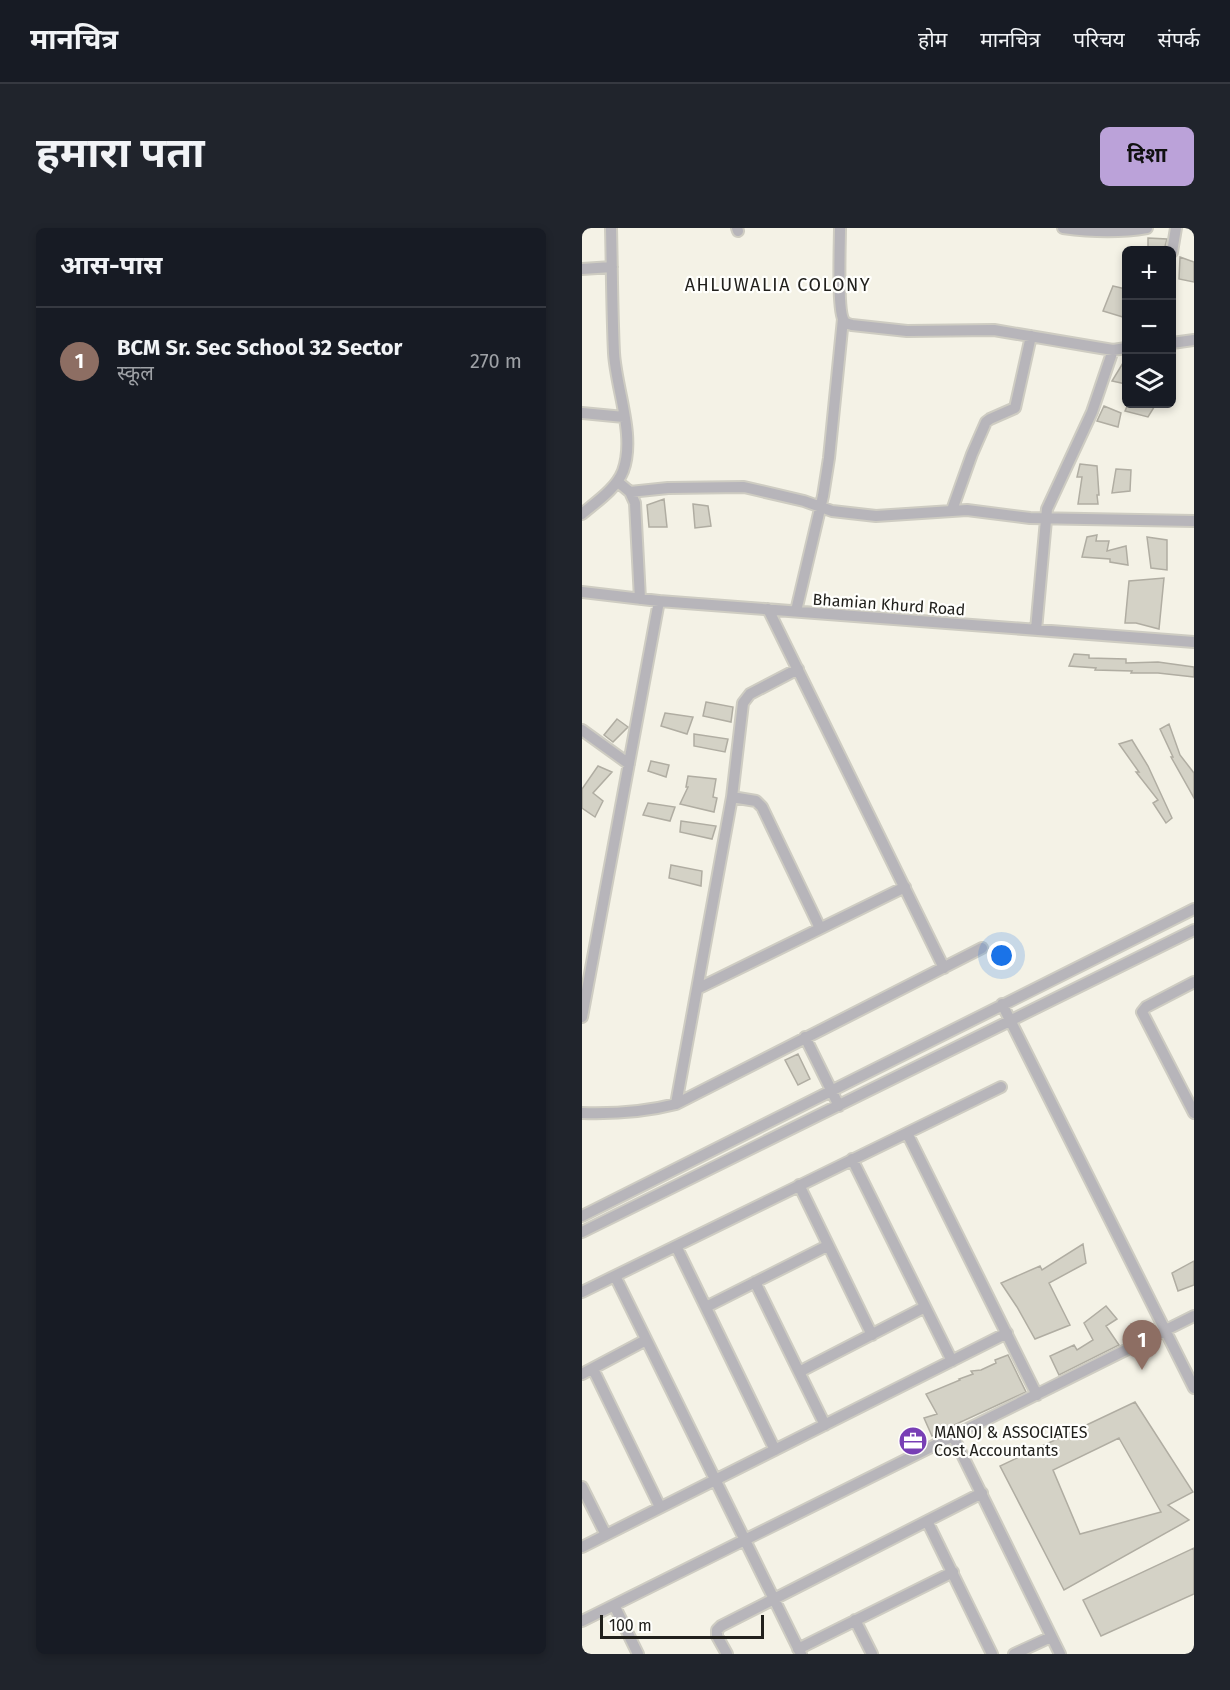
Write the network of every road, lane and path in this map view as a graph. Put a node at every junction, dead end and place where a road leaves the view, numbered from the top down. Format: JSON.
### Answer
{"nodes":[{"id":1,"x":611,"y":228,"type":"edge"},
{"id":2,"x":840,"y":228,"type":"edge"},
{"id":3,"x":1063,"y":228,"type":"edge"},
{"id":4,"x":1147,"y":228,"type":"edge"},
{"id":5,"x":1176,"y":228,"type":"edge"},
{"id":6,"x":1173,"y":246,"type":"edge"},
{"id":7,"x":612,"y":267,"type":"junction"},
{"id":8,"x":582,"y":269,"type":"edge"},
{"id":9,"x":843,"y":319,"type":"junction"},
{"id":10,"x":1030,"y":336,"type":"junction"},
{"id":11,"x":1194,"y":340,"type":"edge"},
{"id":12,"x":1176,"y":342,"type":"edge"},
{"id":13,"x":1122,"y":349,"type":"edge"},
{"id":14,"x":1113,"y":350,"type":"junction"},
{"id":15,"x":582,"y":413,"type":"edge"},
{"id":16,"x":624,"y":417,"type":"junction"},
{"id":17,"x":618,"y":482,"type":"junction"},
{"id":18,"x":630,"y":492,"type":"junction"},
{"id":19,"x":821,"y":508,"type":"junction"},
{"id":20,"x":952,"y":510,"type":"junction"},
{"id":21,"x":582,"y":514,"type":"edge"},
{"id":22,"x":1045,"y":519,"type":"junction"},
{"id":23,"x":1194,"y":521,"type":"edge"},
{"id":24,"x":582,"y":592,"type":"edge"},
{"id":25,"x":640,"y":598,"type":"junction"},
{"id":26,"x":659,"y":600,"type":"junction"},
{"id":27,"x":768,"y":609,"type":"junction"},
{"id":28,"x":796,"y":611,"type":"junction"},
{"id":29,"x":1036,"y":630,"type":"junction"},
{"id":30,"x":1194,"y":642,"type":"edge"},
{"id":31,"x":798,"y":669,"type":"junction"},
{"id":32,"x":582,"y":730,"type":"edge"},
{"id":33,"x":629,"y":764,"type":"junction"},
{"id":34,"x":732,"y":797,"type":"junction"},
{"id":35,"x":905,"y":887,"type":"junction"},
{"id":36,"x":1194,"y":909,"type":"edge"},
{"id":37,"x":820,"y":928,"type":"junction"},
{"id":38,"x":1194,"y":930,"type":"edge"},
{"id":39,"x":982,"y":948,"type":"dead end"},
{"id":40,"x":944,"y":968,"type":"junction"},
{"id":41,"x":1194,"y":982,"type":"edge"},
{"id":42,"x":699,"y":987,"type":"junction"},
{"id":43,"x":1002,"y":1004,"type":"junction"},
{"id":44,"x":582,"y":1017,"type":"edge"},
{"id":45,"x":1011,"y":1021,"type":"junction"},
{"id":46,"x":805,"y":1037,"type":"junction"},
{"id":47,"x":1001,"y":1087,"type":"dead end"},
{"id":48,"x":832,"y":1090,"type":"junction"},
{"id":49,"x":676,"y":1104,"type":"junction"},
{"id":50,"x":839,"y":1106,"type":"junction"},
{"id":51,"x":582,"y":1113,"type":"edge"},
{"id":52,"x":1194,"y":1113,"type":"edge"},
{"id":53,"x":907,"y":1132,"type":"junction"},
{"id":54,"x":852,"y":1159,"type":"junction"},
{"id":55,"x":799,"y":1185,"type":"junction"},
{"id":56,"x":582,"y":1216,"type":"edge"},
{"id":57,"x":582,"y":1232,"type":"edge"},
{"id":58,"x":676,"y":1245,"type":"junction"},
{"id":59,"x":827,"y":1246,"type":"junction"},
{"id":60,"x":615,"y":1276,"type":"junction"},
{"id":61,"x":755,"y":1282,"type":"junction"},
{"id":62,"x":582,"y":1292,"type":"edge"},
{"id":63,"x":706,"y":1307,"type":"junction"},
{"id":64,"x":926,"y":1307,"type":"junction"},
{"id":65,"x":1194,"y":1316,"type":"edge"},
{"id":66,"x":1166,"y":1330,"type":"junction"},
{"id":67,"x":1007,"y":1333,"type":"junction"},
{"id":68,"x":872,"y":1335,"type":"junction"},
{"id":69,"x":646,"y":1340,"type":"junction"},
{"id":70,"x":952,"y":1361,"type":"junction"},
{"id":71,"x":587,"y":1371,"type":"edge"},
{"id":72,"x":800,"y":1372,"type":"junction"},
{"id":73,"x":1194,"y":1388,"type":"edge"},
{"id":74,"x":1037,"y":1395,"type":"junction"},
{"id":75,"x":825,"y":1425,"type":"junction"},
{"id":76,"x":954,"y":1436,"type":"junction"},
{"id":77,"x":775,"y":1450,"type":"junction"},
{"id":78,"x":715,"y":1480,"type":"junction"},
{"id":79,"x":582,"y":1487,"type":"edge"},
{"id":80,"x":982,"y":1492,"type":"junction"},
{"id":81,"x":660,"y":1507,"type":"junction"},
{"id":82,"x":927,"y":1521,"type":"junction"},
{"id":83,"x":606,"y":1535,"type":"junction"},
{"id":84,"x":745,"y":1540,"type":"junction"},
{"id":85,"x":582,"y":1547,"type":"edge"},
{"id":86,"x":952,"y":1572,"type":"junction"},
{"id":87,"x":774,"y":1598,"type":"junction"},
{"id":88,"x":614,"y":1605,"type":"junction"},
{"id":89,"x":855,"y":1620,"type":"junction"},
{"id":90,"x":582,"y":1621,"type":"edge"},
{"id":91,"x":1051,"y":1637,"type":"junction"},
{"id":92,"x":800,"y":1651,"type":"edge"},
{"id":93,"x":638,"y":1654,"type":"edge"},
{"id":94,"x":727,"y":1654,"type":"edge"},
{"id":95,"x":872,"y":1654,"type":"edge"},
{"id":96,"x":992,"y":1654,"type":"edge"},
{"id":97,"x":1014,"y":1654,"type":"edge"},
{"id":98,"x":1060,"y":1654,"type":"edge"}],
"edges":[{"from":1,"to":7,"type":"street"},
{"from":2,"to":9,"type":"street"},
{"from":3,"to":4,"type":"street"},
{"from":5,"to":6,"type":"street"},
{"from":7,"to":8,"type":"street"},
{"from":7,"to":16,"type":"street"},
{"from":9,"to":10,"type":"street"},
{"from":9,"to":19,"type":"street"},
{"from":10,"to":14,"type":"street"},
{"from":10,"to":20,"type":"street"},
{"from":11,"to":12,"type":"street"},
{"from":13,"to":14,"type":"street"},
{"from":14,"to":22,"type":"street"},
{"from":15,"to":16,"type":"street"},
{"from":16,"to":17,"type":"street"},
{"from":17,"to":18,"type":"street"},
{"from":17,"to":21,"type":"street"},
{"from":18,"to":19,"type":"street"},
{"from":18,"to":25,"type":"street"},
{"from":19,"to":20,"type":"street"},
{"from":19,"to":28,"type":"street"},
{"from":20,"to":22,"type":"street"},
{"from":22,"to":23,"type":"street"},
{"from":22,"to":29,"type":"street"},
{"from":24,"to":25,"type":"street","name":"Bhamian Khurd Road"},
{"from":25,"to":26,"type":"street","name":"Bhamian Khurd Road"},
{"from":26,"to":27,"type":"street","name":"Bhamian Khurd Road"},
{"from":26,"to":33,"type":"street"},
{"from":27,"to":28,"type":"street","name":"Bhamian Khurd Road"},
{"from":27,"to":31,"type":"street"},
{"from":28,"to":29,"type":"street","name":"Bhamian Khurd Road"},
{"from":29,"to":30,"type":"street","name":"Bhamian Khurd Road"},
{"from":31,"to":34,"type":"street"},
{"from":31,"to":35,"type":"street"},
{"from":32,"to":33,"type":"street"},
{"from":33,"to":44,"type":"street"},
{"from":34,"to":37,"type":"street"},
{"from":34,"to":42,"type":"street"},
{"from":35,"to":37,"type":"street"},
{"from":35,"to":40,"type":"street"},
{"from":36,"to":43,"type":"street"},
{"from":37,"to":42,"type":"street"},
{"from":38,"to":45,"type":"street"},
{"from":39,"to":40,"type":"street"},
{"from":40,"to":46,"type":"street"},
{"from":41,"to":52,"type":"street"},
{"from":42,"to":49,"type":"street"},
{"from":43,"to":45,"type":"street"},
{"from":43,"to":48,"type":"street"},
{"from":45,"to":50,"type":"street"},
{"from":45,"to":66,"type":"street"},
{"from":46,"to":48,"type":"street"},
{"from":46,"to":49,"type":"street"},
{"from":47,"to":53,"type":"street"},
{"from":48,"to":50,"type":"street"},
{"from":48,"to":56,"type":"street"},
{"from":49,"to":51,"type":"street"},
{"from":50,"to":57,"type":"street"},
{"from":53,"to":54,"type":"street"},
{"from":53,"to":67,"type":"street"},
{"from":54,"to":55,"type":"street"},
{"from":54,"to":64,"type":"street"},
{"from":55,"to":58,"type":"street"},
{"from":55,"to":59,"type":"street"},
{"from":58,"to":60,"type":"street"},
{"from":58,"to":63,"type":"street"},
{"from":59,"to":61,"type":"street"},
{"from":59,"to":68,"type":"street"},
{"from":60,"to":62,"type":"street"},
{"from":60,"to":69,"type":"street"},
{"from":61,"to":63,"type":"street"},
{"from":61,"to":72,"type":"street"},
{"from":63,"to":77,"type":"street"},
{"from":64,"to":68,"type":"street"},
{"from":64,"to":70,"type":"street"},
{"from":65,"to":66,"type":"street"},
{"from":66,"to":73,"type":"street"},
{"from":66,"to":74,"type":"street"},
{"from":67,"to":70,"type":"street"},
{"from":67,"to":74,"type":"street"},
{"from":68,"to":72,"type":"street"},
{"from":69,"to":71,"type":"street"},
{"from":69,"to":78,"type":"street"},
{"from":70,"to":75,"type":"street"},
{"from":71,"to":81,"type":"street"},
{"from":72,"to":75,"type":"street"},
{"from":74,"to":76,"type":"street"},
{"from":75,"to":77,"type":"street"},
{"from":76,"to":80,"type":"street"},
{"from":76,"to":84,"type":"street"},
{"from":77,"to":78,"type":"street"},
{"from":78,"to":81,"type":"street"},
{"from":78,"to":84,"type":"street"},
{"from":79,"to":83,"type":"street"},
{"from":80,"to":82,"type":"street"},
{"from":80,"to":91,"type":"street"},
{"from":81,"to":83,"type":"street"},
{"from":82,"to":86,"type":"street"},
{"from":82,"to":87,"type":"street"},
{"from":83,"to":85,"type":"street"},
{"from":84,"to":87,"type":"street"},
{"from":84,"to":88,"type":"street"},
{"from":86,"to":89,"type":"street"},
{"from":86,"to":96,"type":"street"},
{"from":87,"to":92,"type":"street"},
{"from":87,"to":94,"type":"street"},
{"from":88,"to":90,"type":"street"},
{"from":88,"to":93,"type":"street"},
{"from":89,"to":92,"type":"street"},
{"from":89,"to":95,"type":"street"},
{"from":91,"to":97,"type":"street"},
{"from":91,"to":98,"type":"street"}]}
